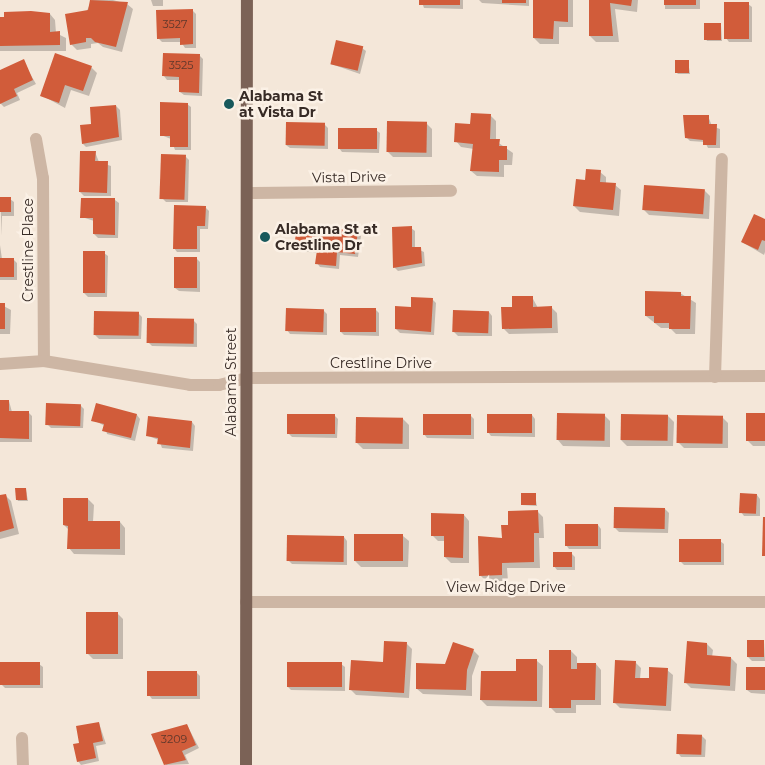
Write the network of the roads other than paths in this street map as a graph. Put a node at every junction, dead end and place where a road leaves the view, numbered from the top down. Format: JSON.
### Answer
{"nodes":[{"id":1,"x":247,"y":0,"type":"edge"},
{"id":2,"x":36,"y":139,"type":"dead end"},
{"id":3,"x":722,"y":160,"type":"dead end"},
{"id":4,"x":450,"y":191,"type":"dead end"},
{"id":5,"x":247,"y":193,"type":"junction"},
{"id":6,"x":44,"y":361,"type":"junction"},
{"id":7,"x":0,"y":364,"type":"edge"},
{"id":8,"x":765,"y":376,"type":"edge"},
{"id":9,"x":714,"y":377,"type":"junction"},
{"id":10,"x":246,"y":378,"type":"junction"},
{"id":11,"x":246,"y":602,"type":"junction"},
{"id":12,"x":765,"y":602,"type":"edge"},
{"id":13,"x":22,"y":738,"type":"dead end"},
{"id":14,"x":22,"y":765,"type":"edge"},
{"id":15,"x":246,"y":765,"type":"edge"}],
"edges":[{"from":1,"to":5,"type":"main road","name":"Alabama Street"},
{"from":2,"to":6,"type":"street","name":"Crestline Place"},
{"from":3,"to":9,"type":"street"},
{"from":4,"to":5,"type":"street","name":"Vista Drive"},
{"from":5,"to":10,"type":"main road","name":"Alabama Street"},
{"from":6,"to":7,"type":"street","name":"Crestline Drive"},
{"from":6,"to":10,"type":"street","name":"Crestline Drive"},
{"from":8,"to":9,"type":"street","name":"Crestline Drive"},
{"from":9,"to":10,"type":"street","name":"Crestline Drive"},
{"from":10,"to":11,"type":"main road","name":"Alabama Street"},
{"from":11,"to":12,"type":"street","name":"View Ridge Drive"},
{"from":11,"to":15,"type":"main road","name":"Alabama Street"},
{"from":13,"to":14,"type":"street"}]}
